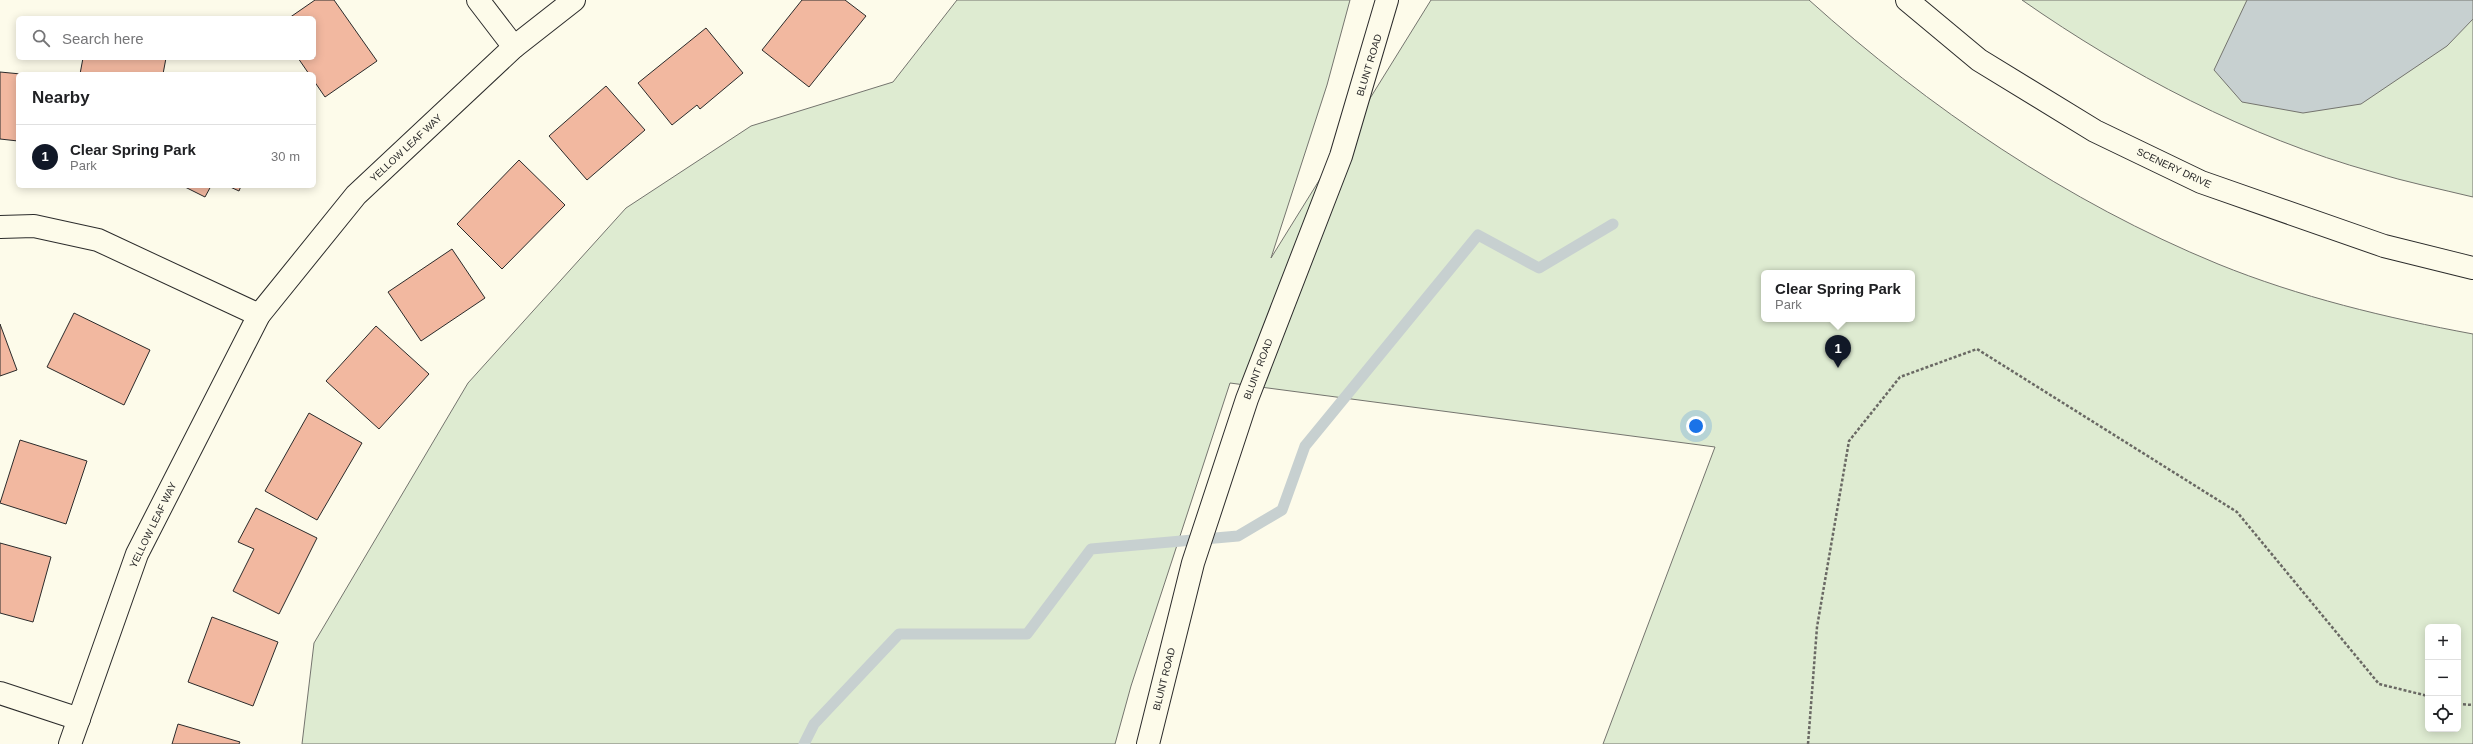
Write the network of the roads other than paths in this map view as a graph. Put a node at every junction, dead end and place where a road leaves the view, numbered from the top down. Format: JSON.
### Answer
{"nodes":[{"id":1,"x":478,"y":0,"type":"edge"},
{"id":2,"x":574,"y":0,"type":"edge"},
{"id":3,"x":1387,"y":0,"type":"edge"},
{"id":4,"x":1907,"y":0,"type":"edge"},
{"id":5,"x":514,"y":47,"type":"junction"},
{"id":6,"x":0,"y":227,"type":"edge"},
{"id":7,"x":2473,"y":268,"type":"edge"},
{"id":8,"x":258,"y":315,"type":"junction"},
{"id":9,"x":0,"y":693,"type":"edge"},
{"id":10,"x":78,"y":719,"type":"junction"},
{"id":11,"x":70,"y":744,"type":"edge"},
{"id":12,"x":1148,"y":744,"type":"edge"}],
"edges":[{"from":1,"to":5,"type":"street"},
{"from":2,"to":5,"type":"street","name":"YELLOW LEAF WAY"},
{"from":3,"to":12,"type":"street","name":"BLUNT ROAD"},
{"from":4,"to":7,"type":"street","name":"SCENERY DRIVE"},
{"from":5,"to":8,"type":"street","name":"YELLOW LEAF WAY"},
{"from":6,"to":8,"type":"street"},
{"from":8,"to":10,"type":"street","name":"YELLOW LEAF WAY"},
{"from":9,"to":10,"type":"street"},
{"from":10,"to":11,"type":"street","name":"YELLOW LEAF WAY"}]}
